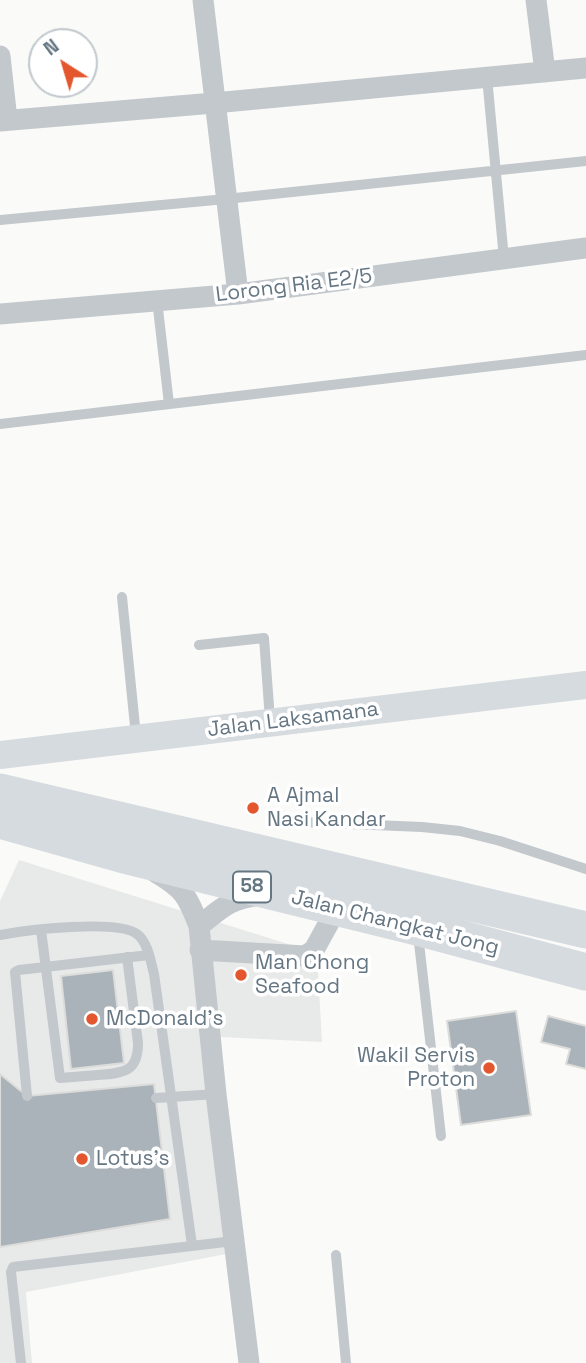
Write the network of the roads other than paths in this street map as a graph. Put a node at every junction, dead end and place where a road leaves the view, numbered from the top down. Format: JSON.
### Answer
{"nodes":[{"id":1,"x":202,"y":0,"type":"edge"},
{"id":2,"x":536,"y":0,"type":"edge"},
{"id":3,"x":0,"y":55,"type":"edge"},
{"id":4,"x":586,"y":68,"type":"edge"},
{"id":5,"x":545,"y":72,"type":"junction"},
{"id":6,"x":487,"y":77,"type":"junction"},
{"id":7,"x":215,"y":103,"type":"junction"},
{"id":8,"x":3,"y":120,"type":"edge"},
{"id":9,"x":586,"y":161,"type":"edge"},
{"id":10,"x":495,"y":171,"type":"junction"},
{"id":11,"x":226,"y":199,"type":"junction"},
{"id":12,"x":0,"y":220,"type":"edge"},
{"id":13,"x":586,"y":247,"type":"edge"},
{"id":14,"x":504,"y":258,"type":"junction"},
{"id":15,"x":238,"y":294,"type":"junction"},
{"id":16,"x":157,"y":300,"type":"junction"},
{"id":17,"x":0,"y":314,"type":"edge"},
{"id":18,"x":586,"y":355,"type":"edge"},
{"id":19,"x":169,"y":404,"type":"junction"},
{"id":20,"x":0,"y":424,"type":"edge"},
{"id":21,"x":122,"y":597,"type":"dead end"},
{"id":22,"x":199,"y":645,"type":"dead end"},
{"id":23,"x":586,"y":685,"type":"edge"},
{"id":24,"x":270,"y":723,"type":"junction"},
{"id":25,"x":137,"y":739,"type":"junction"},
{"id":26,"x":0,"y":755,"type":"edge"},
{"id":27,"x":0,"y":792,"type":"edge"},
{"id":28,"x":0,"y":820,"type":"edge"},
{"id":29,"x":300,"y":822,"type":"dead end"},
{"id":30,"x":124,"y":855,"type":"junction"},
{"id":31,"x":586,"y":869,"type":"edge"},
{"id":32,"x":423,"y":891,"type":"junction"},
{"id":33,"x":277,"y":893,"type":"junction"},
{"id":34,"x":337,"y":908,"type":"junction"},
{"id":35,"x":199,"y":926,"type":"junction"},
{"id":36,"x":417,"y":928,"type":"junction"},
{"id":37,"x":41,"y":930,"type":"junction"},
{"id":38,"x":586,"y":930,"type":"edge"},
{"id":39,"x":0,"y":935,"type":"edge"},
{"id":40,"x":201,"y":950,"type":"junction"},
{"id":41,"x":505,"y":950,"type":"junction"},
{"id":42,"x":149,"y":955,"type":"junction"},
{"id":43,"x":127,"y":957,"type":"junction"},
{"id":44,"x":46,"y":967,"type":"junction"},
{"id":45,"x":586,"y":972,"type":"edge"},
{"id":46,"x":216,"y":1094,"type":"junction"},
{"id":47,"x":27,"y":1096,"type":"dead end"},
{"id":48,"x":171,"y":1097,"type":"junction"},
{"id":49,"x":156,"y":1098,"type":"dead end"},
{"id":50,"x":441,"y":1136,"type":"dead end"},
{"id":51,"x":234,"y":1241,"type":"junction"},
{"id":52,"x":192,"y":1245,"type":"junction"},
{"id":53,"x":336,"y":1255,"type":"dead end"},
{"id":54,"x":22,"y":1363,"type":"edge"},
{"id":55,"x":249,"y":1363,"type":"edge"},
{"id":56,"x":346,"y":1363,"type":"edge"}],
"edges":[{"from":1,"to":7,"type":"street"},
{"from":2,"to":5,"type":"street"},
{"from":3,"to":8,"type":"street"},
{"from":4,"to":5,"type":"street"},
{"from":5,"to":6,"type":"street"},
{"from":6,"to":7,"type":"street"},
{"from":6,"to":10,"type":"lane"},
{"from":7,"to":8,"type":"street"},
{"from":7,"to":11,"type":"street"},
{"from":9,"to":10,"type":"lane"},
{"from":10,"to":11,"type":"lane"},
{"from":10,"to":14,"type":"lane"},
{"from":11,"to":12,"type":"lane"},
{"from":11,"to":15,"type":"street"},
{"from":13,"to":14,"type":"street","name":"Lorong Ria E2/5"},
{"from":14,"to":15,"type":"street","name":"Lorong Ria E2/5"},
{"from":15,"to":16,"type":"street","name":"Lorong Ria E2/5"},
{"from":16,"to":17,"type":"street","name":"Lorong Ria E2/5"},
{"from":16,"to":19,"type":"lane"},
{"from":18,"to":19,"type":"lane"},
{"from":19,"to":20,"type":"lane"},
{"from":21,"to":25,"type":"lane"},
{"from":22,"to":24,"type":"lane"},
{"from":23,"to":24,"type":"street","name":"Jalan Laksamana"},
{"from":24,"to":25,"type":"street","name":"Jalan Laksamana"},
{"from":25,"to":26,"type":"street","name":"Jalan Laksamana"},
{"from":27,"to":32,"type":"highway","name":"Jalan Changkat Jong","number":"58"},
{"from":28,"to":30,"type":"highway","name":"Jalan Changkat Jong","number":"58"},
{"from":29,"to":31,"type":"lane"},
{"from":30,"to":33,"type":"highway","name":"Jalan Changkat Jong","number":"58"},
{"from":30,"to":35,"type":"street"},
{"from":32,"to":38,"type":"highway","name":"Jalan Changkat Jong","number":"58"},
{"from":32,"to":41,"type":"highway"},
{"from":33,"to":34,"type":"highway","name":"Jalan Changkat Jong","number":"58"},
{"from":33,"to":35,"type":"street"},
{"from":34,"to":36,"type":"highway","name":"Jalan Changkat Jong","number":"58"},
{"from":34,"to":40,"type":"street"},
{"from":35,"to":40,"type":"street"},
{"from":36,"to":41,"type":"highway","name":"Jalan Changkat Jong","number":"58"},
{"from":36,"to":50,"type":"lane"},
{"from":37,"to":39,"type":"lane"},
{"from":37,"to":42,"type":"lane"},
{"from":37,"to":44,"type":"lane"},
{"from":40,"to":46,"type":"street"},
{"from":41,"to":45,"type":"highway","name":"Jalan Changkat Jong","number":"58"},
{"from":42,"to":43,"type":"lane"},
{"from":42,"to":48,"type":"lane"},
{"from":43,"to":44,"type":"lane"},
{"from":43,"to":44,"type":"lane"},
{"from":44,"to":47,"type":"lane"},
{"from":46,"to":48,"type":"lane"},
{"from":46,"to":51,"type":"street"},
{"from":48,"to":49,"type":"lane"},
{"from":48,"to":52,"type":"lane"},
{"from":51,"to":52,"type":"lane"},
{"from":51,"to":55,"type":"street"},
{"from":52,"to":54,"type":"lane"},
{"from":53,"to":56,"type":"lane"}]}
